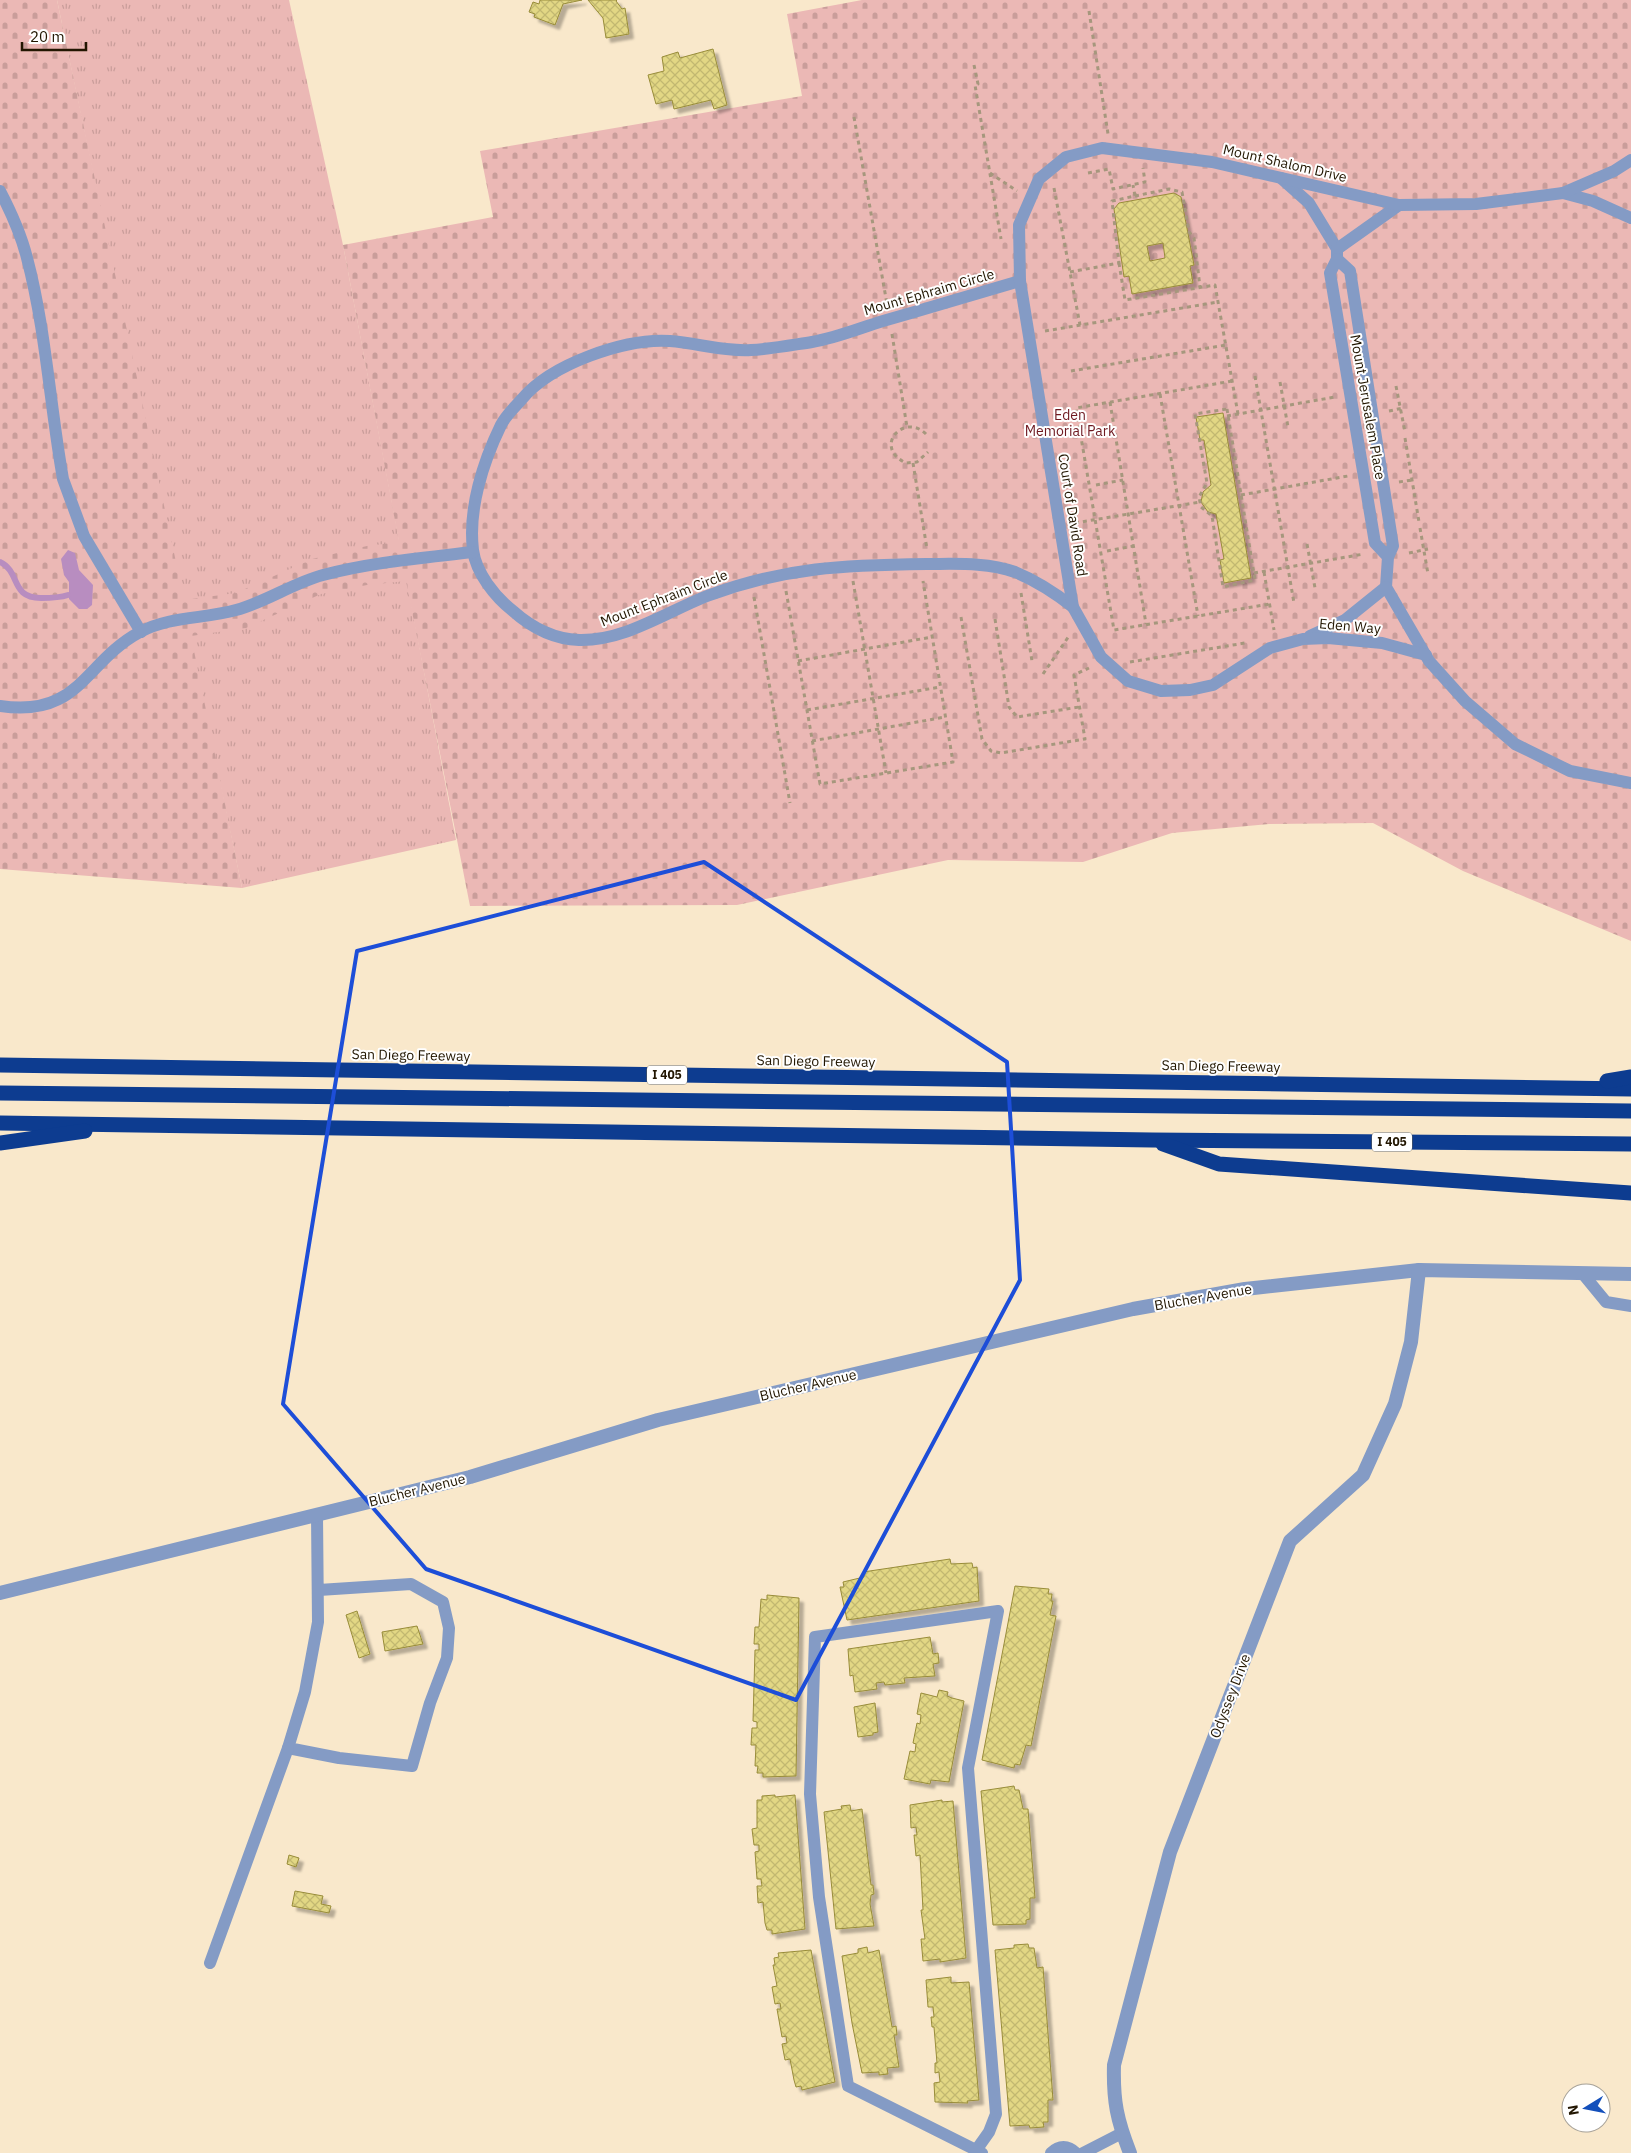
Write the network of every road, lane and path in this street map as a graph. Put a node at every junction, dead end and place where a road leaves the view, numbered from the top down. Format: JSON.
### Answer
{"nodes":[{"id":1,"x":1089,"y":11,"type":"dead end"},
{"id":2,"x":974,"y":65,"type":"dead end"},
{"id":3,"x":854,"y":117,"type":"dead end"},
{"id":4,"x":1110,"y":149,"type":"junction"},
{"id":5,"x":1139,"y":152,"type":"junction"},
{"id":6,"x":1631,"y":160,"type":"edge"},
{"id":7,"x":1050,"y":171,"type":"junction"},
{"id":8,"x":990,"y":173,"type":"junction"},
{"id":9,"x":1088,"y":173,"type":"dead end"},
{"id":10,"x":1279,"y":176,"type":"junction"},
{"id":11,"x":1134,"y":186,"type":"junction"},
{"id":12,"x":0,"y":191,"type":"edge"},
{"id":13,"x":1563,"y":192,"type":"junction"},
{"id":14,"x":1135,"y":196,"type":"junction"},
{"id":15,"x":1030,"y":200,"type":"junction"},
{"id":16,"x":1399,"y":205,"type":"junction"},
{"id":17,"x":1631,"y":218,"type":"edge"},
{"id":18,"x":1002,"y":247,"type":"dead end"},
{"id":19,"x":1337,"y":254,"type":"junction"},
{"id":20,"x":1119,"y":263,"type":"junction"},
{"id":21,"x":1070,"y":272,"type":"junction"},
{"id":22,"x":1020,"y":281,"type":"junction"},
{"id":23,"x":1200,"y":287,"type":"junction"},
{"id":24,"x":1218,"y":302,"type":"junction"},
{"id":25,"x":889,"y":320,"type":"junction"},
{"id":26,"x":1080,"y":325,"type":"junction"},
{"id":27,"x":1029,"y":334,"type":"junction"},
{"id":28,"x":1226,"y":345,"type":"junction"},
{"id":29,"x":1072,"y":371,"type":"dead end"},
{"id":30,"x":1255,"y":376,"type":"dead end"},
{"id":31,"x":1232,"y":381,"type":"junction"},
{"id":32,"x":1280,"y":382,"type":"dead end"},
{"id":33,"x":1396,"y":386,"type":"dead end"},
{"id":34,"x":1160,"y":394,"type":"junction"},
{"id":35,"x":1350,"y":395,"type":"junction"},
{"id":36,"x":1110,"y":402,"type":"junction"},
{"id":37,"x":1284,"y":406,"type":"junction"},
{"id":38,"x":1260,"y":410,"type":"junction"},
{"id":39,"x":1238,"y":414,"type":"junction"},
{"id":40,"x":1228,"y":416,"type":"junction"},
{"id":41,"x":907,"y":427,"type":"junction"},
{"id":42,"x":1288,"y":427,"type":"dead end"},
{"id":43,"x":1404,"y":432,"type":"dead end"},
{"id":44,"x":926,"y":434,"type":"dead end"},
{"id":45,"x":1405,"y":438,"type":"dead end"},
{"id":46,"x":928,"y":452,"type":"dead end"},
{"id":47,"x":913,"y":463,"type":"junction"},
{"id":48,"x":1364,"y":474,"type":"junction"},
{"id":49,"x":1123,"y":480,"type":"junction"},
{"id":50,"x":1096,"y":485,"type":"dead end"},
{"id":51,"x":1274,"y":489,"type":"junction"},
{"id":52,"x":1241,"y":495,"type":"junction"},
{"id":53,"x":1200,"y":502,"type":"junction"},
{"id":54,"x":1179,"y":505,"type":"junction"},
{"id":55,"x":1128,"y":514,"type":"junction"},
{"id":56,"x":1095,"y":520,"type":"junction"},
{"id":57,"x":1419,"y":522,"type":"dead end"},
{"id":58,"x":1060,"y":526,"type":"junction"},
{"id":59,"x":1420,"y":528,"type":"dead end"},
{"id":60,"x":1308,"y":544,"type":"dead end"},
{"id":61,"x":1134,"y":546,"type":"junction"},
{"id":62,"x":1107,"y":551,"type":"dead end"},
{"id":63,"x":473,"y":552,"type":"junction"},
{"id":64,"x":1385,"y":554,"type":"junction"},
{"id":65,"x":925,"y":564,"type":"junction"},
{"id":66,"x":1311,"y":564,"type":"junction"},
{"id":67,"x":850,"y":565,"type":"junction"},
{"id":68,"x":1288,"y":568,"type":"junction"},
{"id":69,"x":1264,"y":572,"type":"junction"},
{"id":70,"x":783,"y":573,"type":"junction"},
{"id":71,"x":1254,"y":573,"type":"junction"},
{"id":72,"x":1018,"y":574,"type":"junction"},
{"id":73,"x":1428,"y":574,"type":"dead end"},
{"id":74,"x":751,"y":582,"type":"junction"},
{"id":75,"x":1386,"y":587,"type":"junction"},
{"id":76,"x":1315,"y":588,"type":"dead end"},
{"id":77,"x":1294,"y":603,"type":"dead end"},
{"id":78,"x":1270,"y":604,"type":"junction"},
{"id":79,"x":1072,"y":606,"type":"junction"},
{"id":80,"x":1198,"y":616,"type":"junction"},
{"id":81,"x":961,"y":617,"type":"dead end"},
{"id":82,"x":994,"y":619,"type":"dead end"},
{"id":83,"x":1080,"y":620,"type":"junction"},
{"id":84,"x":1146,"y":624,"type":"junction"},
{"id":85,"x":141,"y":632,"type":"junction"},
{"id":86,"x":932,"y":637,"type":"junction"},
{"id":87,"x":1303,"y":638,"type":"junction"},
{"id":88,"x":1277,"y":646,"type":"junction"},
{"id":89,"x":865,"y":648,"type":"junction"},
{"id":90,"x":1426,"y":655,"type":"junction"},
{"id":91,"x":798,"y":661,"type":"junction"},
{"id":92,"x":1032,"y":661,"type":"dead end"},
{"id":93,"x":1105,"y":661,"type":"junction"},
{"id":94,"x":1251,"y":661,"type":"junction"},
{"id":95,"x":1042,"y":674,"type":"dead end"},
{"id":96,"x":940,"y":687,"type":"junction"},
{"id":97,"x":874,"y":697,"type":"junction"},
{"id":98,"x":0,"y":706,"type":"edge"},
{"id":99,"x":1080,"y":707,"type":"junction"},
{"id":100,"x":807,"y":710,"type":"junction"},
{"id":101,"x":945,"y":717,"type":"junction"},
{"id":102,"x":879,"y":729,"type":"junction"},
{"id":103,"x":812,"y":740,"type":"junction"},
{"id":104,"x":886,"y":773,"type":"junction"},
{"id":105,"x":1631,"y":783,"type":"edge"},
{"id":106,"x":790,"y":803,"type":"dead end"},
{"id":107,"x":0,"y":1065,"type":"edge"},
{"id":108,"x":1631,"y":1077,"type":"edge"},
{"id":109,"x":1561,"y":1087,"type":"junction"},
{"id":110,"x":1631,"y":1089,"type":"edge"},
{"id":111,"x":0,"y":1093,"type":"edge"},
{"id":112,"x":1631,"y":1111,"type":"edge"},
{"id":113,"x":0,"y":1123,"type":"edge"},
{"id":114,"x":133,"y":1124,"type":"junction"},
{"id":115,"x":1152,"y":1140,"type":"junction"},
{"id":116,"x":0,"y":1144,"type":"edge"},
{"id":117,"x":1631,"y":1144,"type":"edge"},
{"id":118,"x":1631,"y":1193,"type":"edge"},
{"id":119,"x":1419,"y":1270,"type":"junction"},
{"id":120,"x":1583,"y":1274,"type":"junction"},
{"id":121,"x":1631,"y":1274,"type":"edge"},
{"id":122,"x":1631,"y":1306,"type":"edge"},
{"id":123,"x":318,"y":1514,"type":"junction"},
{"id":124,"x":319,"y":1590,"type":"junction"},
{"id":125,"x":0,"y":1593,"type":"edge"},
{"id":126,"x":288,"y":1748,"type":"junction"},
{"id":127,"x":210,"y":1962,"type":"dead end"},
{"id":128,"x":1122,"y":2133,"type":"junction"},
{"id":129,"x":980,"y":2151,"type":"edge"},
{"id":130,"x":1051,"y":2153,"type":"edge"},
{"id":131,"x":1076,"y":2153,"type":"edge"},
{"id":132,"x":1083,"y":2153,"type":"edge"},
{"id":133,"x":1130,"y":2153,"type":"edge"}],
"edges":[{"from":1,"to":4,"type":"path"},
{"from":2,"to":8,"type":"path"},
{"from":3,"to":25,"type":"path"},
{"from":4,"to":5,"type":"lane","name":"Mount Shalom Drive"},
{"from":4,"to":7,"type":"lane","name":"Mount Shalom Drive"},
{"from":5,"to":10,"type":"lane","name":"Mount Shalom Drive"},
{"from":5,"to":11,"type":"path"},
{"from":6,"to":13,"type":"lane","name":"Mount Shalom Drive"},
{"from":7,"to":15,"type":"lane","name":"Mount Shalom Drive"},
{"from":7,"to":21,"type":"path"},
{"from":8,"to":15,"type":"path"},
{"from":8,"to":18,"type":"path"},
{"from":9,"to":11,"type":"path"},
{"from":10,"to":16,"type":"lane","name":"Mount Shalom Drive"},
{"from":10,"to":19,"type":"lane","name":"Mount Jerusalem Place"},
{"from":11,"to":14,"type":"path"},
{"from":12,"to":85,"type":"lane"},
{"from":13,"to":16,"type":"lane","name":"Mount Shalom Drive"},
{"from":13,"to":17,"type":"lane"},
{"from":14,"to":20,"type":"path"},
{"from":14,"to":23,"type":"path"},
{"from":15,"to":22,"type":"lane","name":"Mount Shalom Drive"},
{"from":16,"to":19,"type":"lane"},
{"from":19,"to":35,"type":"lane","name":"Mount Jerusalem Place"},
{"from":19,"to":64,"type":"lane","name":"Mount Jerusalem Place"},
{"from":20,"to":21,"type":"path"},
{"from":20,"to":23,"type":"path"},
{"from":21,"to":26,"type":"path"},
{"from":22,"to":25,"type":"lane","name":"Mount Ephraim Circle"},
{"from":22,"to":27,"type":"lane","name":"Court of David Road"},
{"from":23,"to":24,"type":"path"},
{"from":24,"to":26,"type":"path"},
{"from":24,"to":28,"type":"path"},
{"from":25,"to":41,"type":"path"},
{"from":25,"to":63,"type":"lane","name":"Mount Ephraim Circle"},
{"from":26,"to":27,"type":"path"},
{"from":27,"to":58,"type":"lane","name":"Court of David Road"},
{"from":28,"to":29,"type":"path"},
{"from":28,"to":31,"type":"path"},
{"from":30,"to":38,"type":"path"},
{"from":31,"to":34,"type":"path"},
{"from":31,"to":39,"type":"path"},
{"from":32,"to":37,"type":"path"},
{"from":33,"to":43,"type":"path"},
{"from":34,"to":36,"type":"path"},
{"from":34,"to":54,"type":"path"},
{"from":35,"to":37,"type":"path"},
{"from":35,"to":48,"type":"lane","name":"Mount Jerusalem Place"},
{"from":36,"to":49,"type":"path"},
{"from":36,"to":56,"type":"path"},
{"from":37,"to":38,"type":"path"},
{"from":37,"to":42,"type":"path"},
{"from":38,"to":39,"type":"path"},
{"from":38,"to":51,"type":"path"},
{"from":39,"to":40,"type":"path"},
{"from":40,"to":52,"type":"path"},
{"from":40,"to":53,"type":"path"},
{"from":41,"to":44,"type":"path"},
{"from":41,"to":47,"type":"path"},
{"from":45,"to":57,"type":"path"},
{"from":46,"to":47,"type":"path"},
{"from":47,"to":65,"type":"path"},
{"from":48,"to":51,"type":"path"},
{"from":48,"to":64,"type":"lane","name":"Mount Jerusalem Place"},
{"from":49,"to":50,"type":"path"},
{"from":49,"to":55,"type":"path"},
{"from":51,"to":52,"type":"path"},
{"from":51,"to":68,"type":"path"},
{"from":52,"to":71,"type":"path"},
{"from":53,"to":54,"type":"path"},
{"from":53,"to":71,"type":"path"},
{"from":54,"to":55,"type":"path"},
{"from":54,"to":80,"type":"path"},
{"from":55,"to":56,"type":"path"},
{"from":55,"to":61,"type":"path"},
{"from":56,"to":58,"type":"path"},
{"from":56,"to":84,"type":"path"},
{"from":58,"to":79,"type":"lane","name":"Court of David Road"},
{"from":59,"to":73,"type":"path"},
{"from":60,"to":66,"type":"path"},
{"from":61,"to":62,"type":"path"},
{"from":61,"to":84,"type":"path"},
{"from":63,"to":74,"type":"lane","name":"Mount Ephraim Circle"},
{"from":63,"to":85,"type":"lane"},
{"from":64,"to":66,"type":"path"},
{"from":64,"to":75,"type":"lane","name":"Mount Jerusalem Place"},
{"from":65,"to":67,"type":"lane","name":"Mount Ephraim Circle"},
{"from":65,"to":72,"type":"lane","name":"Mount Ephraim Circle"},
{"from":65,"to":86,"type":"path"},
{"from":66,"to":68,"type":"path"},
{"from":66,"to":76,"type":"path"},
{"from":67,"to":70,"type":"lane","name":"Mount Ephraim Circle"},
{"from":67,"to":89,"type":"path"},
{"from":68,"to":69,"type":"path"},
{"from":68,"to":77,"type":"path"},
{"from":69,"to":71,"type":"path"},
{"from":69,"to":78,"type":"path"},
{"from":70,"to":74,"type":"lane","name":"Mount Ephraim Circle"},
{"from":70,"to":91,"type":"path"},
{"from":72,"to":79,"type":"lane","name":"Mount Ephraim Circle"},
{"from":72,"to":92,"type":"path"},
{"from":74,"to":106,"type":"path"},
{"from":75,"to":87,"type":"lane"},
{"from":75,"to":90,"type":"lane"},
{"from":78,"to":80,"type":"path"},
{"from":78,"to":88,"type":"path"},
{"from":79,"to":83,"type":"lane","name":"Eden Way"},
{"from":80,"to":84,"type":"path"},
{"from":81,"to":99,"type":"path"},
{"from":82,"to":99,"type":"path"},
{"from":83,"to":93,"type":"lane","name":"Eden Way"},
{"from":83,"to":95,"type":"path"},
{"from":85,"to":98,"type":"lane"},
{"from":86,"to":89,"type":"path"},
{"from":86,"to":96,"type":"path"},
{"from":87,"to":88,"type":"lane","name":"Eden Way"},
{"from":87,"to":90,"type":"lane","name":"Eden Way"},
{"from":88,"to":94,"type":"lane","name":"Eden Way"},
{"from":89,"to":91,"type":"path"},
{"from":89,"to":97,"type":"path"},
{"from":90,"to":105,"type":"lane"},
{"from":91,"to":100,"type":"path"},
{"from":93,"to":94,"type":"lane","name":"Eden Way"},
{"from":93,"to":94,"type":"path"},
{"from":93,"to":99,"type":"path"},
{"from":96,"to":97,"type":"path"},
{"from":96,"to":101,"type":"path"},
{"from":97,"to":100,"type":"path"},
{"from":97,"to":102,"type":"path"},
{"from":100,"to":103,"type":"path"},
{"from":101,"to":102,"type":"path"},
{"from":101,"to":104,"type":"path"},
{"from":102,"to":103,"type":"path"},
{"from":102,"to":104,"type":"path"},
{"from":103,"to":104,"type":"path"},
{"from":107,"to":109,"type":"highway","name":"San Diego Freeway","number":"I 405"},
{"from":108,"to":109,"type":"highway"},
{"from":109,"to":110,"type":"highway","name":"San Diego Freeway","number":"I 405"},
{"from":111,"to":112,"type":"highway"},
{"from":113,"to":114,"type":"highway"},
{"from":114,"to":115,"type":"highway","number":"I 405"},
{"from":114,"to":116,"type":"highway"},
{"from":115,"to":117,"type":"highway","number":"I 405"},
{"from":115,"to":118,"type":"highway"},
{"from":119,"to":120,"type":"street","name":"Blucher Avenue"},
{"from":119,"to":123,"type":"street","name":"Blucher Avenue"},
{"from":119,"to":128,"type":"street","name":"Odyssey Drive"},
{"from":120,"to":121,"type":"street","name":"Blucher Avenue"},
{"from":120,"to":122,"type":"lane"},
{"from":123,"to":124,"type":"lane"},
{"from":123,"to":125,"type":"street","name":"Blucher Avenue"},
{"from":124,"to":126,"type":"lane"},
{"from":124,"to":126,"type":"lane"},
{"from":126,"to":127,"type":"lane"},
{"from":128,"to":132,"type":"lane"},
{"from":128,"to":133,"type":"street","name":"Odyssey Drive"},
{"from":129,"to":129,"type":"lane"},
{"from":130,"to":131,"type":"lane"}]}
